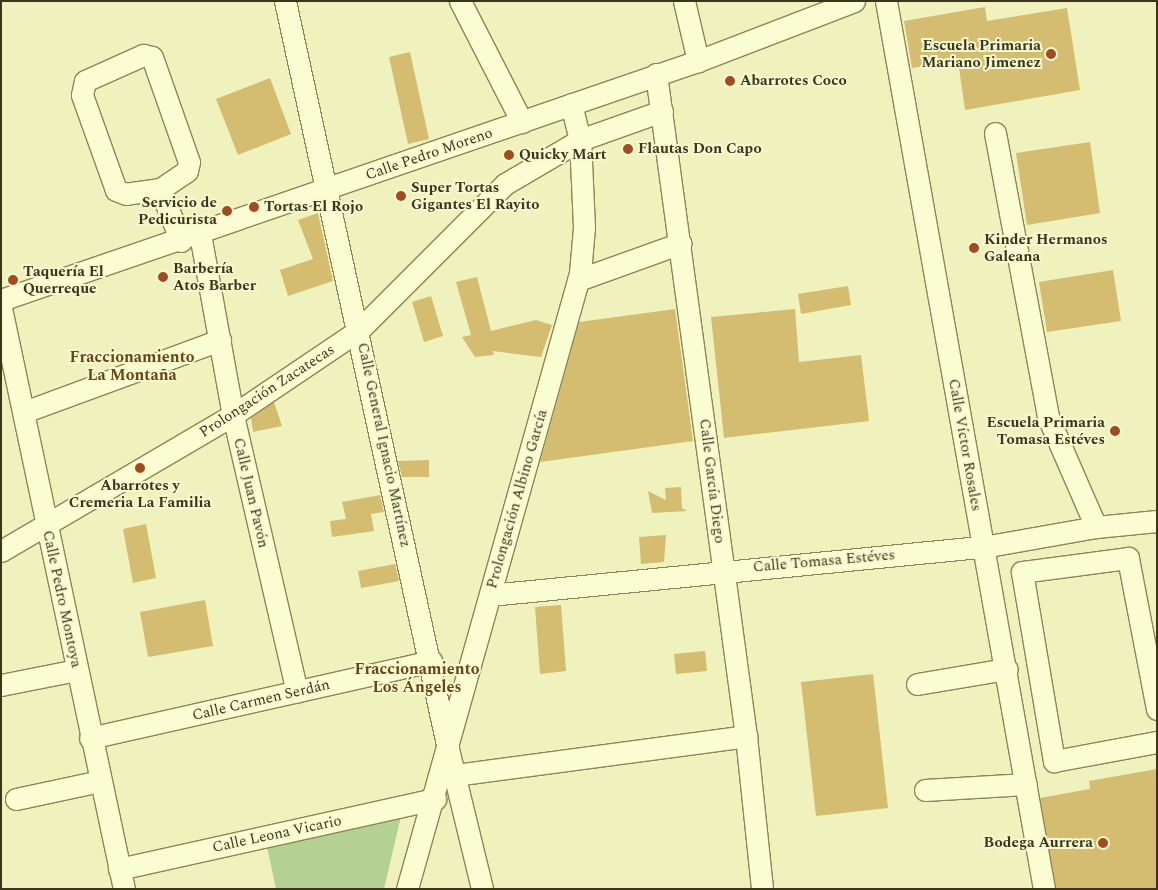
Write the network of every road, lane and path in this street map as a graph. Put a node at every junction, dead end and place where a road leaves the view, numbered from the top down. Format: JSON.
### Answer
{"nodes":[{"id":1,"x":285,"y":1,"type":"edge"},
{"id":2,"x":460,"y":1,"type":"edge"},
{"id":3,"x":684,"y":1,"type":"edge"},
{"id":4,"x":854,"y":1,"type":"edge"},
{"id":5,"x":886,"y":1,"type":"edge"},
{"id":6,"x":698,"y":60,"type":"junction"},
{"id":7,"x":656,"y":74,"type":"junction"},
{"id":8,"x":571,"y":104,"type":"junction"},
{"id":9,"x":662,"y":111,"type":"junction"},
{"id":10,"x":522,"y":122,"type":"junction"},
{"id":11,"x":995,"y":133,"type":"dead end"},
{"id":12,"x":580,"y":140,"type":"junction"},
{"id":13,"x":328,"y":188,"type":"junction"},
{"id":14,"x":160,"y":189,"type":"junction"},
{"id":15,"x":190,"y":237,"type":"junction"},
{"id":16,"x":681,"y":243,"type":"junction"},
{"id":17,"x":578,"y":280,"type":"junction"},
{"id":18,"x":1,"y":300,"type":"edge"},
{"id":19,"x":1,"y":308,"type":"edge"},
{"id":20,"x":358,"y":330,"type":"junction"},
{"id":21,"x":220,"y":340,"type":"junction"},
{"id":22,"x":24,"y":412,"type":"junction"},
{"id":23,"x":234,"y":415,"type":"junction"},
{"id":24,"x":1147,"y":523,"type":"edge"},
{"id":25,"x":47,"y":526,"type":"junction"},
{"id":26,"x":1096,"y":527,"type":"junction"},
{"id":27,"x":1018,"y":540,"type":"junction"},
{"id":28,"x":983,"y":547,"type":"junction"},
{"id":29,"x":1,"y":550,"type":"edge"},
{"id":30,"x":1096,"y":562,"type":"junction"},
{"id":31,"x":1055,"y":568,"type":"junction"},
{"id":32,"x":724,"y":570,"type":"junction"},
{"id":33,"x":490,"y":595,"type":"junction"},
{"id":34,"x":1152,"y":657,"type":"edge"},
{"id":35,"x":431,"y":661,"type":"junction"},
{"id":36,"x":1007,"y":669,"type":"junction"},
{"id":37,"x":77,"y":670,"type":"junction"},
{"id":38,"x":917,"y":684,"type":"dead end"},
{"id":39,"x":1,"y":685,"type":"edge"},
{"id":40,"x":297,"y":692,"type":"junction"},
{"id":41,"x":1157,"y":709,"type":"edge"},
{"id":42,"x":746,"y":736,"type":"junction"},
{"id":43,"x":90,"y":738,"type":"junction"},
{"id":44,"x":1157,"y":742,"type":"edge"},
{"id":45,"x":448,"y":750,"type":"junction"},
{"id":46,"x":1132,"y":753,"type":"junction"},
{"id":47,"x":1157,"y":754,"type":"edge"},
{"id":48,"x":455,"y":775,"type":"junction"},
{"id":49,"x":100,"y":781,"type":"junction"},
{"id":50,"x":1026,"y":784,"type":"junction"},
{"id":51,"x":925,"y":790,"type":"dead end"},
{"id":52,"x":16,"y":799,"type":"dead end"},
{"id":53,"x":435,"y":799,"type":"junction"},
{"id":54,"x":121,"y":879,"type":"edge"},
{"id":55,"x":408,"y":889,"type":"edge"},
{"id":56,"x":482,"y":889,"type":"edge"},
{"id":57,"x":762,"y":889,"type":"edge"},
{"id":58,"x":1044,"y":889,"type":"edge"}],
"edges":[{"from":1,"to":13,"type":"street","name":"Calle General Ignacio Martínez"},
{"from":2,"to":10,"type":"street"},
{"from":3,"to":6,"type":"street"},
{"from":4,"to":6,"type":"street","name":"Calle Pedro Moreno"},
{"from":5,"to":28,"type":"street","name":"Calle Víctor Rosales"},
{"from":6,"to":7,"type":"street","name":"Calle Pedro Moreno"},
{"from":7,"to":8,"type":"street","name":"Calle Pedro Moreno"},
{"from":7,"to":9,"type":"street","name":"Calle García Diego"},
{"from":8,"to":10,"type":"street","name":"Calle Pedro Moreno"},
{"from":8,"to":12,"type":"street","name":"Prolongación Albino García"},
{"from":9,"to":12,"type":"street","name":"Prolongación Zacatecas"},
{"from":9,"to":16,"type":"street","name":"Calle García Diego"},
{"from":10,"to":13,"type":"street","name":"Calle Pedro Moreno"},
{"from":11,"to":26,"type":"street"},
{"from":12,"to":17,"type":"street","name":"Prolongación Albino García"},
{"from":12,"to":20,"type":"street","name":"Prolongación Zacatecas"},
{"from":13,"to":15,"type":"street","name":"Calle Pedro Moreno"},
{"from":13,"to":20,"type":"street","name":"Calle General Ignacio Martínez"},
{"from":14,"to":14,"type":"street"},
{"from":14,"to":15,"type":"street","name":"Calle Juan Pavón"},
{"from":15,"to":18,"type":"street","name":"Calle Pedro Moreno"},
{"from":15,"to":21,"type":"street","name":"Calle Juan Pavón"},
{"from":16,"to":17,"type":"street"},
{"from":16,"to":32,"type":"street","name":"Calle García Diego"},
{"from":17,"to":33,"type":"street","name":"Prolongación Albino García"},
{"from":19,"to":22,"type":"street","name":"Calle Pedro Montoya"},
{"from":20,"to":23,"type":"street","name":"Prolongación Zacatecas"},
{"from":20,"to":35,"type":"street","name":"Calle General Ignacio Martínez"},
{"from":21,"to":22,"type":"street"},
{"from":21,"to":23,"type":"street","name":"Calle Juan Pavón"},
{"from":22,"to":25,"type":"street","name":"Calle Pedro Montoya"},
{"from":23,"to":25,"type":"street","name":"Prolongación Zacatecas"},
{"from":23,"to":40,"type":"street","name":"Calle Juan Pavón"},
{"from":24,"to":26,"type":"street","name":"Calle Tomasa Estéves"},
{"from":24,"to":30,"type":"street"},
{"from":25,"to":29,"type":"street","name":"Prolongación Zacatecas"},
{"from":25,"to":37,"type":"street","name":"Calle Pedro Montoya"},
{"from":26,"to":27,"type":"street","name":"Calle Tomasa Estéves"},
{"from":27,"to":28,"type":"street","name":"Calle Tomasa Estéves"},
{"from":27,"to":31,"type":"street"},
{"from":28,"to":32,"type":"street","name":"Calle Tomasa Estéves"},
{"from":28,"to":36,"type":"street","name":"Calle Víctor Rosales"},
{"from":30,"to":31,"type":"street"},
{"from":30,"to":34,"type":"street"},
{"from":31,"to":46,"type":"street"},
{"from":32,"to":33,"type":"street","name":"Calle Tomasa Estéves"},
{"from":32,"to":42,"type":"street","name":"Calle García Diego"},
{"from":33,"to":45,"type":"street","name":"Prolongación Albino García"},
{"from":34,"to":41,"type":"street"},
{"from":35,"to":40,"type":"street","name":"Calle Carmen Serdán"},
{"from":35,"to":45,"type":"street","name":"Calle General Ignacio Martínez"},
{"from":36,"to":38,"type":"street"},
{"from":36,"to":50,"type":"street","name":"Calle Víctor Rosales"},
{"from":37,"to":39,"type":"street"},
{"from":37,"to":43,"type":"street","name":"Calle Pedro Montoya"},
{"from":40,"to":43,"type":"street","name":"Calle Carmen Serdán"},
{"from":42,"to":48,"type":"street"},
{"from":42,"to":57,"type":"street","name":"Calle García Diego"},
{"from":43,"to":49,"type":"street","name":"Calle Pedro Montoya"},
{"from":44,"to":46,"type":"street"},
{"from":45,"to":48,"type":"street","name":"Calle General Ignacio Martínez"},
{"from":45,"to":53,"type":"street","name":"Prolongación Albino García"},
{"from":46,"to":47,"type":"street"},
{"from":48,"to":56,"type":"street","name":"Calle General Ignacio Martínez"},
{"from":49,"to":52,"type":"street"},
{"from":49,"to":54,"type":"street","name":"Calle Pedro Montoya"},
{"from":50,"to":51,"type":"street"},
{"from":50,"to":58,"type":"street","name":"Calle Víctor Rosales"},
{"from":53,"to":54,"type":"street","name":"Calle Leona Vicario"},
{"from":53,"to":55,"type":"street","name":"Prolongación Albino García"}]}
